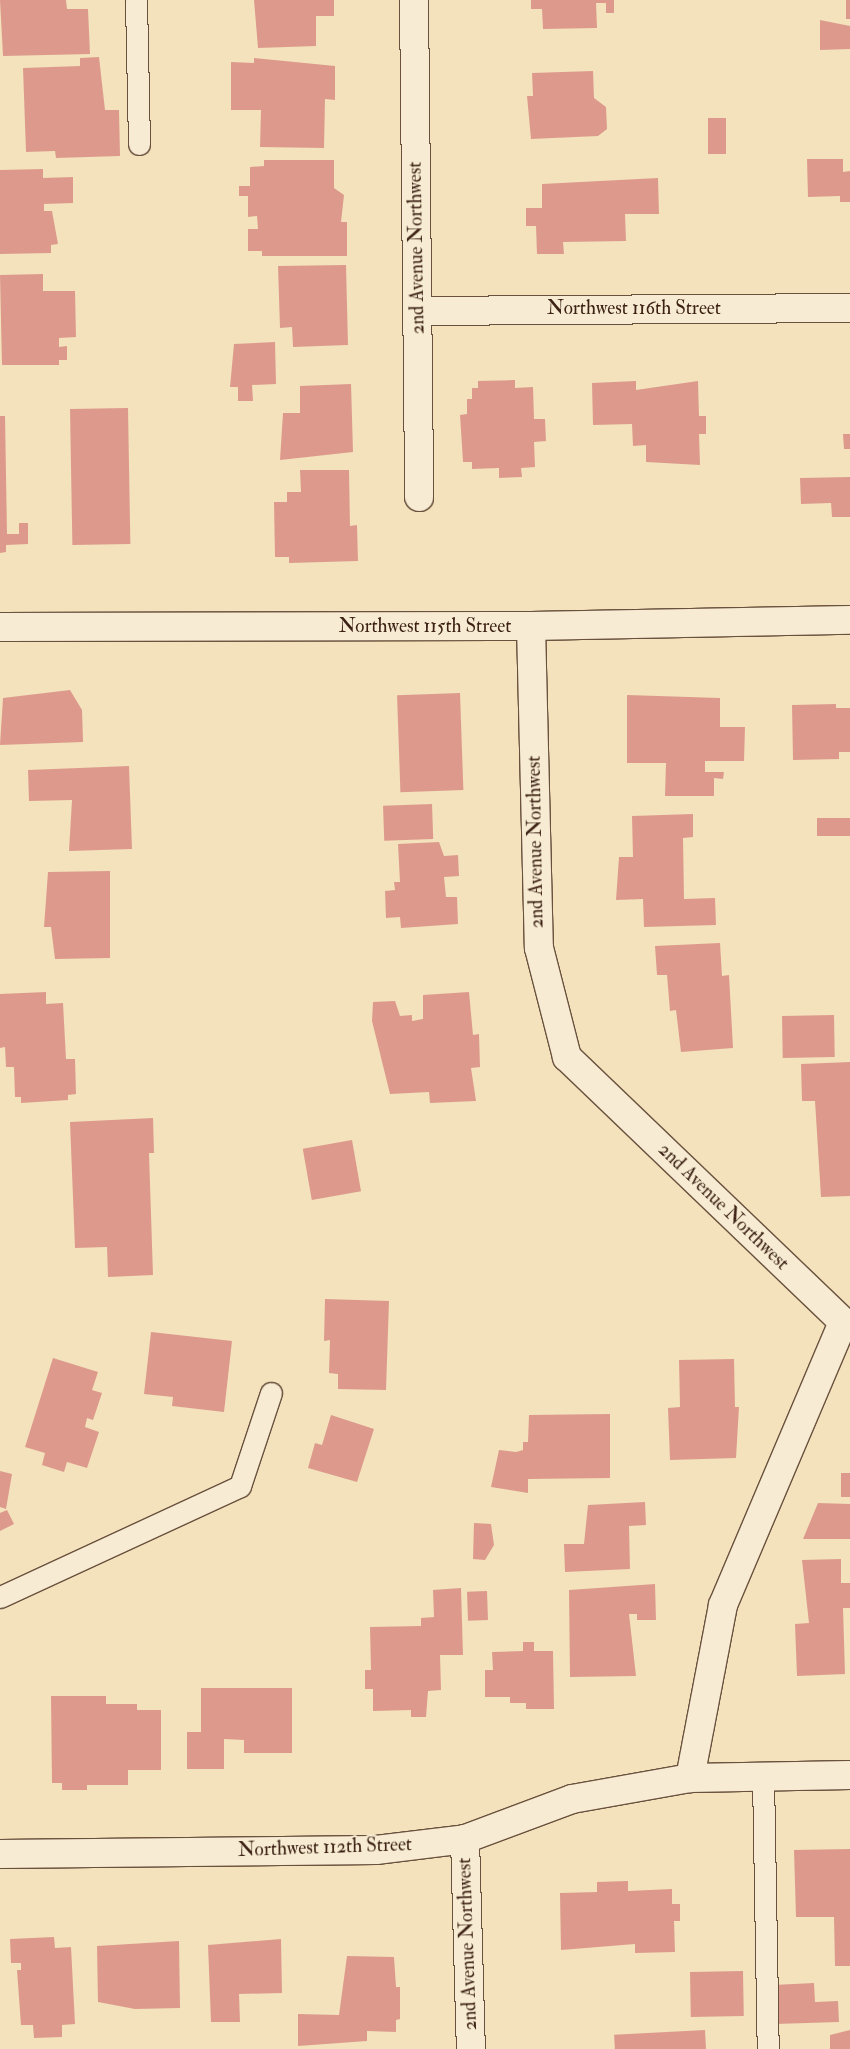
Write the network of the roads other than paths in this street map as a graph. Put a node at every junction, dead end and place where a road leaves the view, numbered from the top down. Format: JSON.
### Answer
{"nodes":[{"id":1,"x":136,"y":0,"type":"edge"},
{"id":2,"x":414,"y":0,"type":"edge"},
{"id":3,"x":139,"y":144,"type":"dead end"},
{"id":4,"x":850,"y":308,"type":"edge"},
{"id":5,"x":418,"y":311,"type":"junction"},
{"id":6,"x":419,"y":497,"type":"dead end"},
{"id":7,"x":850,"y":620,"type":"edge"},
{"id":8,"x":531,"y":626,"type":"junction"},
{"id":9,"x":0,"y":628,"type":"edge"},
{"id":10,"x":847,"y":1322,"type":"edge"},
{"id":11,"x":271,"y":1393,"type":"dead end"},
{"id":12,"x":0,"y":1597,"type":"edge"},
{"id":13,"x":850,"y":1775,"type":"edge"},
{"id":14,"x":762,"y":1776,"type":"junction"},
{"id":15,"x":690,"y":1778,"type":"junction"},
{"id":16,"x":465,"y":1839,"type":"junction"},
{"id":17,"x":0,"y":1854,"type":"edge"},
{"id":18,"x":471,"y":2049,"type":"edge"},
{"id":19,"x":768,"y":2049,"type":"edge"}],
"edges":[{"from":1,"to":3,"type":"lane"},
{"from":2,"to":5,"type":"street","name":"2nd Avenue Northwest"},
{"from":4,"to":5,"type":"street","name":"Northwest 116th Street"},
{"from":5,"to":6,"type":"street","name":"2nd Avenue Northwest"},
{"from":7,"to":8,"type":"street","name":"Northwest 115th Street"},
{"from":8,"to":9,"type":"street","name":"Northwest 115th Street"},
{"from":8,"to":10,"type":"street","name":"2nd Avenue Northwest"},
{"from":10,"to":15,"type":"street","name":"2nd Avenue Northwest"},
{"from":11,"to":12,"type":"lane"},
{"from":13,"to":14,"type":"street","name":"Northwest 112th Street"},
{"from":14,"to":15,"type":"street","name":"Northwest 112th Street"},
{"from":14,"to":19,"type":"lane"},
{"from":15,"to":16,"type":"street","name":"Northwest 112th Street"},
{"from":16,"to":17,"type":"street","name":"Northwest 112th Street"},
{"from":16,"to":18,"type":"street","name":"2nd Avenue Northwest"}]}
